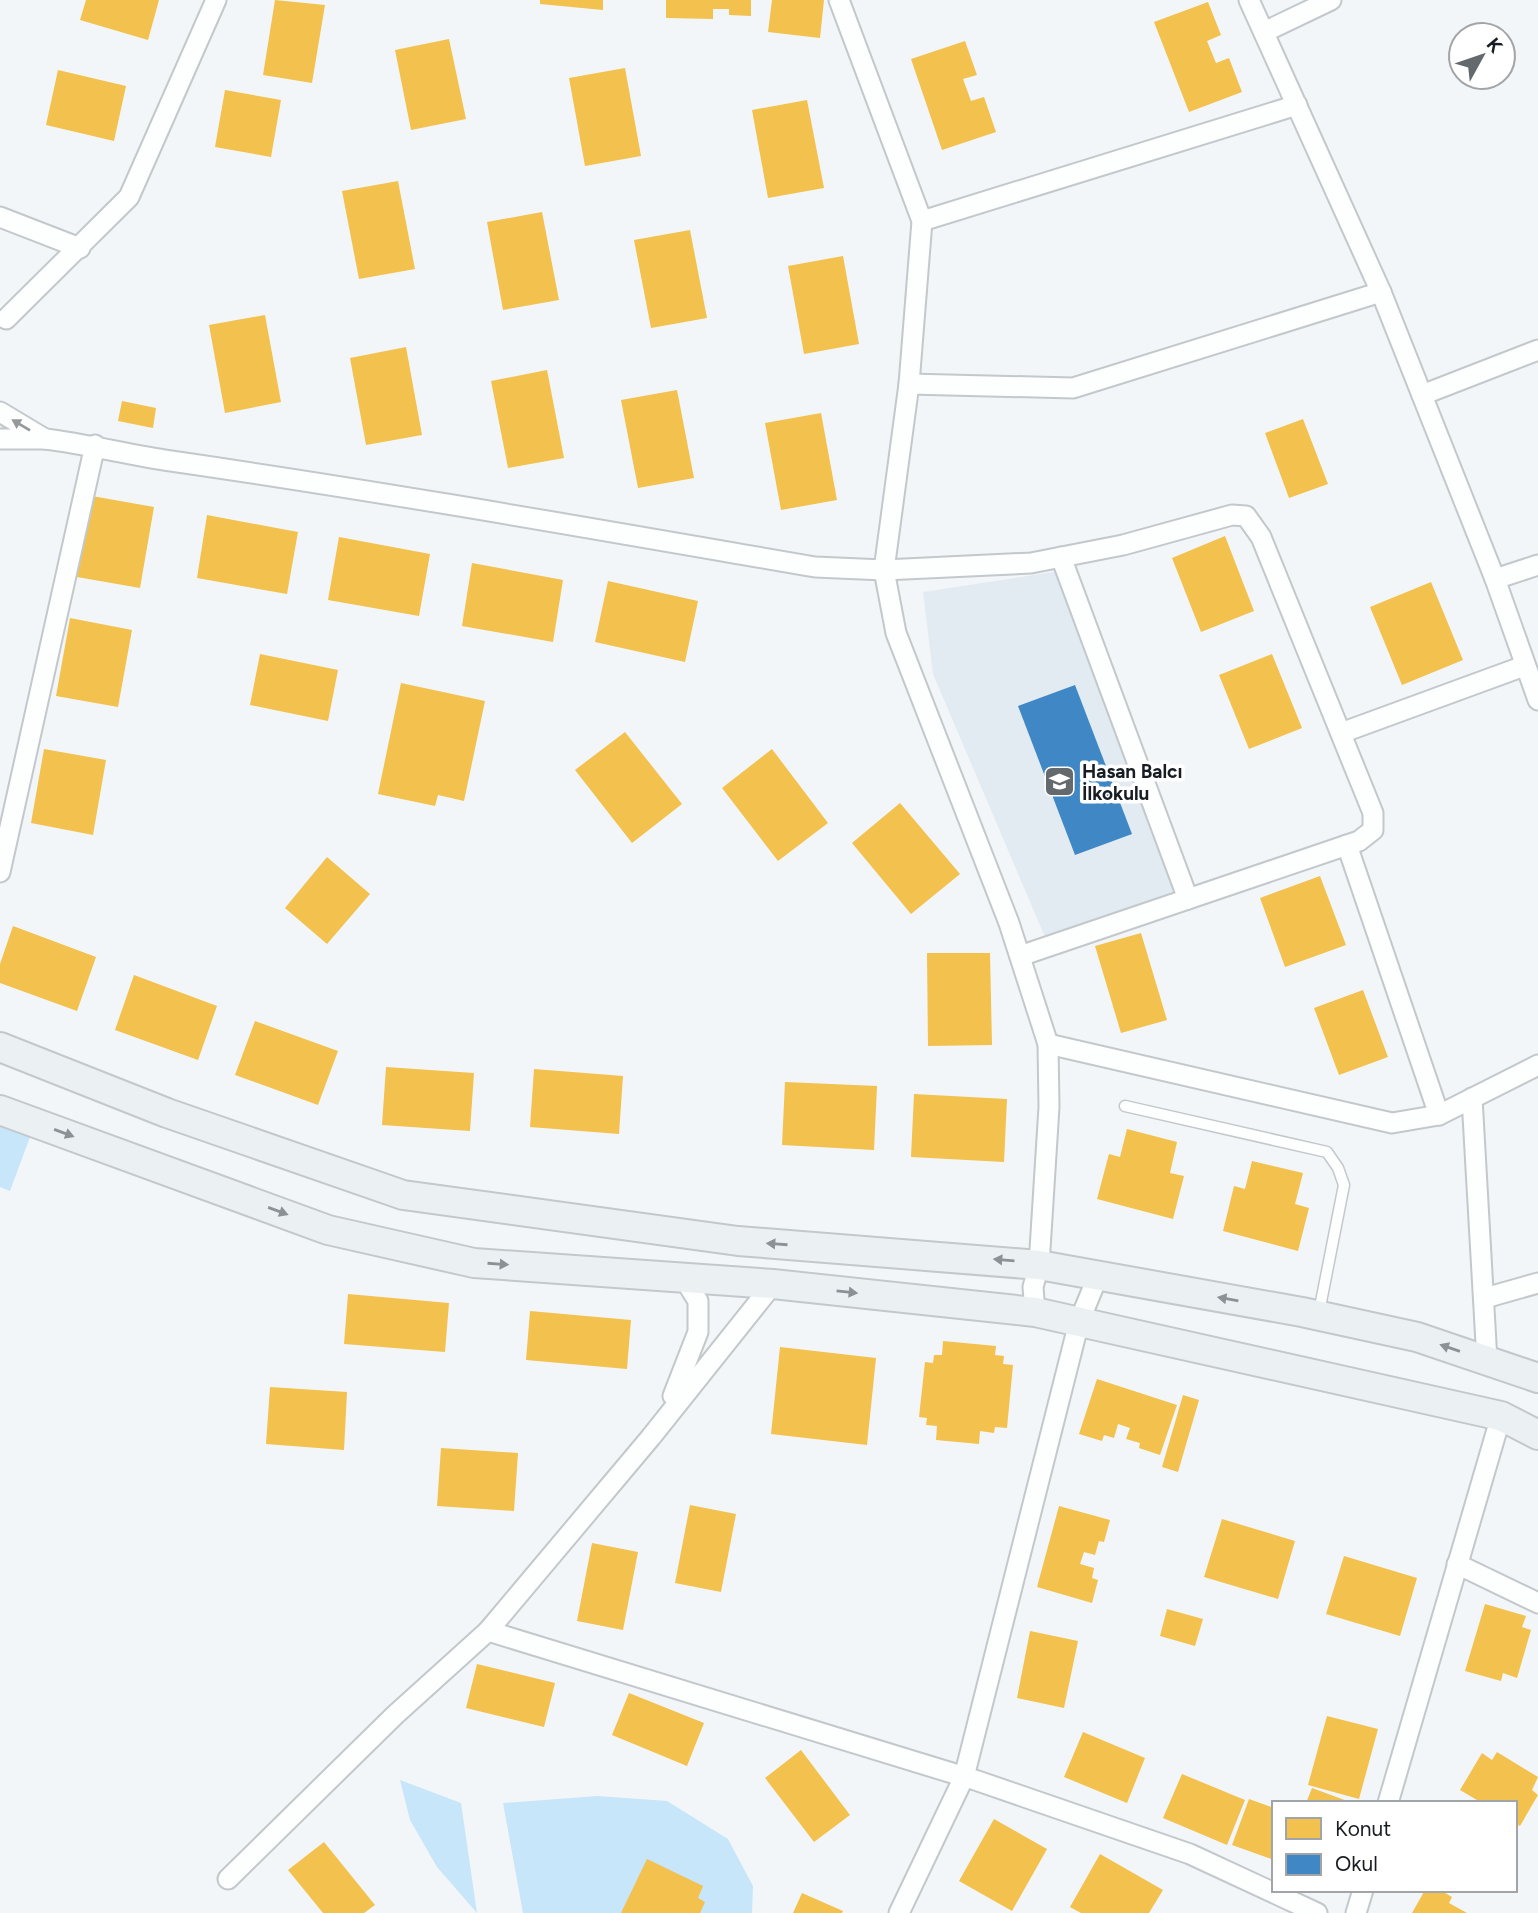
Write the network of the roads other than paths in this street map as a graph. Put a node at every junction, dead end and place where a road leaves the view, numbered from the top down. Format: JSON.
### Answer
{"nodes":[{"id":1,"x":216,"y":0,"type":"edge"},
{"id":2,"x":839,"y":0,"type":"edge"},
{"id":3,"x":1249,"y":0,"type":"edge"},
{"id":4,"x":1331,"y":0,"type":"edge"},
{"id":5,"x":1264,"y":32,"type":"junction"},
{"id":6,"x":1297,"y":105,"type":"junction"},
{"id":7,"x":0,"y":217,"type":"edge"},
{"id":8,"x":922,"y":221,"type":"junction"},
{"id":9,"x":80,"y":248,"type":"junction"},
{"id":10,"x":1381,"y":292,"type":"junction"},
{"id":11,"x":2,"y":324,"type":"edge"},
{"id":12,"x":1538,"y":351,"type":"edge"},
{"id":13,"x":909,"y":384,"type":"junction"},
{"id":14,"x":1422,"y":395,"type":"junction"},
{"id":15,"x":0,"y":412,"type":"edge"},
{"id":16,"x":0,"y":439,"type":"edge"},
{"id":17,"x":45,"y":439,"type":"junction"},
{"id":18,"x":95,"y":445,"type":"junction"},
{"id":19,"x":1061,"y":557,"type":"junction"},
{"id":20,"x":1538,"y":565,"type":"edge"},
{"id":21,"x":884,"y":570,"type":"junction"},
{"id":22,"x":1495,"y":579,"type":"junction"},
{"id":23,"x":1524,"y":666,"type":"junction"},
{"id":24,"x":1538,"y":700,"type":"edge"},
{"id":25,"x":1341,"y":733,"type":"junction"},
{"id":26,"x":1347,"y":845,"type":"junction"},
{"id":27,"x":0,"y":872,"type":"edge"},
{"id":28,"x":1188,"y":899,"type":"junction"},
{"id":29,"x":1020,"y":956,"type":"junction"},
{"id":30,"x":1048,"y":1044,"type":"junction"},
{"id":31,"x":0,"y":1047,"type":"edge"},
{"id":32,"x":1538,"y":1065,"type":"edge"},
{"id":33,"x":1472,"y":1098,"type":"junction"},
{"id":34,"x":1125,"y":1106,"type":"dead end"},
{"id":35,"x":0,"y":1110,"type":"edge"},
{"id":36,"x":1439,"y":1115,"type":"junction"},
{"id":37,"x":1039,"y":1265,"type":"junction"},
{"id":38,"x":1093,"y":1275,"type":"junction"},
{"id":39,"x":683,"y":1277,"type":"junction"},
{"id":40,"x":1538,"y":1283,"type":"edge"},
{"id":41,"x":774,"y":1284,"type":"junction"},
{"id":42,"x":1485,"y":1298,"type":"junction"},
{"id":43,"x":1035,"y":1312,"type":"junction"},
{"id":44,"x":1319,"y":1316,"type":"junction"},
{"id":45,"x":1079,"y":1322,"type":"junction"},
{"id":46,"x":1487,"y":1361,"type":"junction"},
{"id":47,"x":1538,"y":1378,"type":"edge"},
{"id":48,"x":1501,"y":1416,"type":"junction"},
{"id":49,"x":1538,"y":1435,"type":"edge"},
{"id":50,"x":652,"y":1437,"type":"junction"},
{"id":51,"x":1457,"y":1564,"type":"junction"},
{"id":52,"x":1538,"y":1603,"type":"edge"},
{"id":53,"x":488,"y":1631,"type":"junction"},
{"id":54,"x":964,"y":1777,"type":"junction"},
{"id":55,"x":1389,"y":1801,"type":"edge"},
{"id":56,"x":228,"y":1878,"type":"dead end"},
{"id":57,"x":1362,"y":1892,"type":"edge"},
{"id":58,"x":899,"y":1913,"type":"edge"},
{"id":59,"x":1317,"y":1913,"type":"edge"},
{"id":60,"x":1356,"y":1913,"type":"edge"}],
"edges":[{"from":1,"to":9,"type":"street"},
{"from":2,"to":8,"type":"street"},
{"from":3,"to":5,"type":"street"},
{"from":4,"to":5,"type":"street"},
{"from":5,"to":6,"type":"street"},
{"from":6,"to":8,"type":"street"},
{"from":6,"to":10,"type":"street"},
{"from":7,"to":9,"type":"street"},
{"from":8,"to":13,"type":"street"},
{"from":9,"to":11,"type":"street"},
{"from":10,"to":13,"type":"street"},
{"from":10,"to":14,"type":"street"},
{"from":12,"to":14,"type":"street"},
{"from":13,"to":21,"type":"street"},
{"from":14,"to":22,"type":"street"},
{"from":17,"to":15,"type":"street","one_way":true},
{"from":16,"to":17,"type":"street"},
{"from":17,"to":18,"type":"street"},
{"from":18,"to":21,"type":"street"},
{"from":18,"to":27,"type":"street"},
{"from":19,"to":21,"type":"street"},
{"from":19,"to":25,"type":"street"},
{"from":19,"to":28,"type":"street"},
{"from":20,"to":22,"type":"street"},
{"from":21,"to":29,"type":"street"},
{"from":22,"to":23,"type":"street"},
{"from":23,"to":24,"type":"street"},
{"from":23,"to":25,"type":"street"},
{"from":25,"to":26,"type":"street"},
{"from":26,"to":28,"type":"street"},
{"from":26,"to":36,"type":"street"},
{"from":28,"to":29,"type":"street"},
{"from":29,"to":30,"type":"street"},
{"from":30,"to":36,"type":"street"},
{"from":30,"to":37,"type":"street"},
{"from":37,"to":31,"type":"main road","one_way":true},
{"from":32,"to":33,"type":"street"},
{"from":33,"to":36,"type":"street"},
{"from":33,"to":42,"type":"street"},
{"from":34,"to":44,"type":"lane"},
{"from":35,"to":39,"type":"main road","one_way":true},
{"from":37,"to":38,"type":"main road"},
{"from":37,"to":43,"type":"street"},
{"from":44,"to":38,"type":"main road","one_way":true},
{"from":38,"to":45,"type":"street"},
{"from":39,"to":41,"type":"main road"},
{"from":39,"to":50,"type":"street"},
{"from":40,"to":42,"type":"street"},
{"from":41,"to":43,"type":"main road","one_way":true},
{"from":41,"to":50,"type":"street"},
{"from":42,"to":46,"type":"street"},
{"from":43,"to":45,"type":"main road"},
{"from":46,"to":44,"type":"main road","one_way":true},
{"from":45,"to":48,"type":"main road"},
{"from":45,"to":54,"type":"street"},
{"from":46,"to":47,"type":"main road"},
{"from":48,"to":49,"type":"main road"},
{"from":48,"to":51,"type":"street"},
{"from":50,"to":53,"type":"street"},
{"from":51,"to":52,"type":"street"},
{"from":51,"to":55,"type":"street"},
{"from":53,"to":54,"type":"street"},
{"from":53,"to":56,"type":"street"},
{"from":54,"to":58,"type":"street"},
{"from":54,"to":59,"type":"street"},
{"from":57,"to":60,"type":"street"}]}
